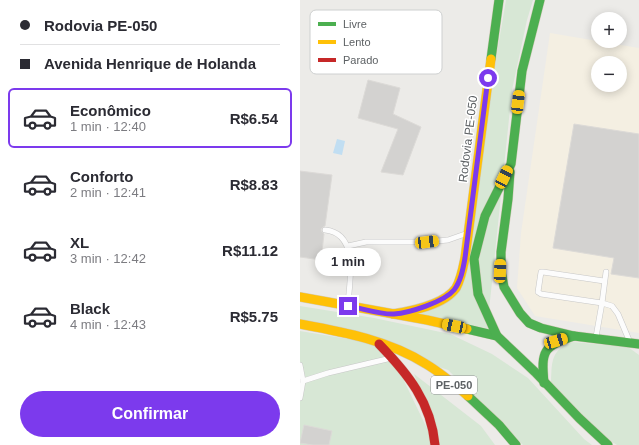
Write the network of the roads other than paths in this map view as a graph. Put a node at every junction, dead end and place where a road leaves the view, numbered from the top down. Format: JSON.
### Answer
{"nodes":[{"id":1,"x":498,"y":0,"type":"edge"},
{"id":2,"x":540,"y":0,"type":"edge"},
{"id":3,"x":511,"y":164,"type":"junction"},
{"id":4,"x":325,"y":230,"type":"dead end"},
{"id":5,"x":468,"y":233,"type":"junction"},
{"id":6,"x":348,"y":246,"type":"junction"},
{"id":7,"x":606,"y":272,"type":"dead end"},
{"id":8,"x":604,"y":281,"type":"junction"},
{"id":9,"x":300,"y":297,"type":"edge"},
{"id":10,"x":602,"y":303,"type":"junction"},
{"id":11,"x":348,"y":306,"type":"junction"},
{"id":12,"x":393,"y":314,"type":"junction"},
{"id":13,"x":300,"y":324,"type":"edge"},
{"id":14,"x":497,"y":336,"type":"junction"},
{"id":15,"x":574,"y":336,"type":"junction"},
{"id":16,"x":595,"y":338,"type":"junction"},
{"id":17,"x":379,"y":344,"type":"junction"},
{"id":18,"x":635,"y":344,"type":"edge"},
{"id":19,"x":392,"y":358,"type":"junction"},
{"id":20,"x":300,"y":365,"type":"edge"},
{"id":21,"x":303,"y":381,"type":"junction"},
{"id":22,"x":544,"y":383,"type":"junction"},
{"id":23,"x":300,"y":398,"type":"edge"},
{"id":24,"x":435,"y":445,"type":"edge"},
{"id":25,"x":516,"y":445,"type":"edge"},
{"id":26,"x":608,"y":445,"type":"edge"}],
"edges":[{"from":1,"to":5,"type":"main road","name":"Rodovia PE-050"},
{"from":2,"to":3,"type":"main road"},
{"from":3,"to":14,"type":"main road"},
{"from":3,"to":15,"type":"main road"},
{"from":4,"to":6,"type":"lane"},
{"from":5,"to":6,"type":"lane"},
{"from":5,"to":12,"type":"main road","name":"Rodovia PE-050"},
{"from":6,"to":11,"type":"lane"},
{"from":7,"to":8,"type":"lane"},
{"from":8,"to":10,"type":"lane"},
{"from":8,"to":10,"type":"lane"},
{"from":9,"to":11,"type":"main road"},
{"from":10,"to":16,"type":"lane"},
{"from":10,"to":18,"type":"lane"},
{"from":11,"to":12,"type":"main road"},
{"from":12,"to":14,"type":"main road"},
{"from":13,"to":17,"type":"main road","number":"PE-050"},
{"from":14,"to":22,"type":"main road"},
{"from":15,"to":16,"type":"main road"},
{"from":15,"to":22,"type":"main road"},
{"from":16,"to":18,"type":"main road"},
{"from":17,"to":19,"type":"main road"},
{"from":17,"to":25,"type":"main road","number":"PE-050"},
{"from":19,"to":21,"type":"lane"},
{"from":19,"to":24,"type":"main road"},
{"from":20,"to":21,"type":"lane"},
{"from":21,"to":23,"type":"lane"},
{"from":22,"to":26,"type":"main road"}]}
